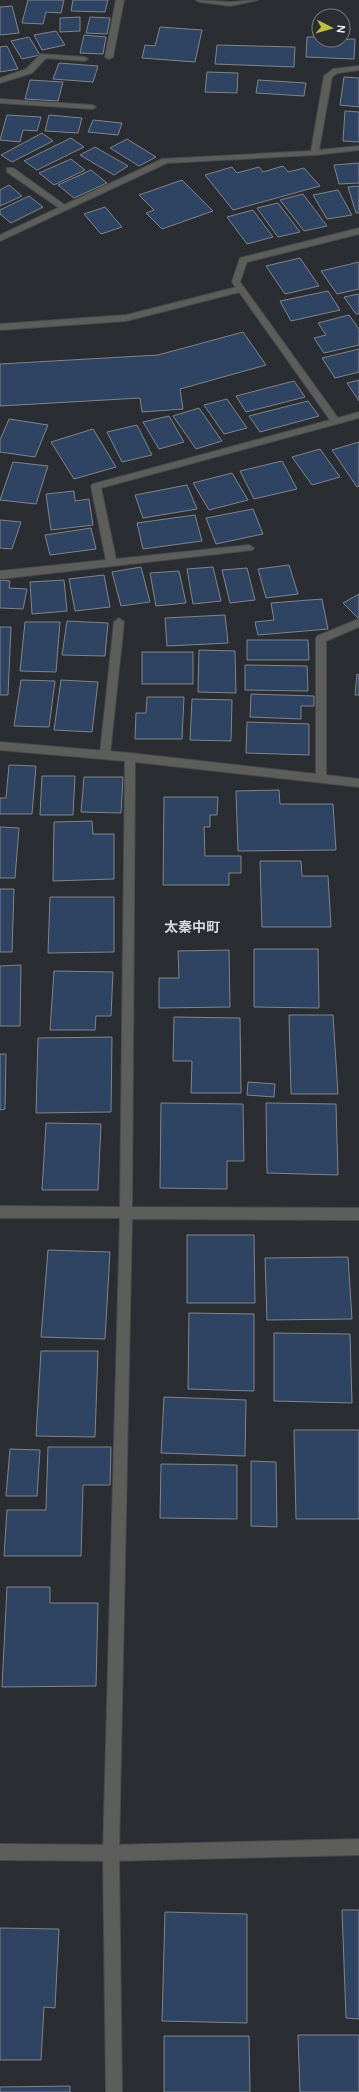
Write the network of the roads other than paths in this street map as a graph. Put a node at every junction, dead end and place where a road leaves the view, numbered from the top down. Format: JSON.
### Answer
{"nodes":[{"id":1,"x":120,"y":0,"type":"edge"},
{"id":2,"x":200,"y":0,"type":"edge"},
{"id":3,"x":254,"y":0,"type":"edge"},
{"id":4,"x":214,"y":2,"type":"edge"},
{"id":5,"x":108,"y":57,"type":"dead end"},
{"id":6,"x":84,"y":59,"type":"dead end"},
{"id":7,"x":359,"y":68,"type":"edge"},
{"id":8,"x":0,"y":81,"type":"edge"},
{"id":9,"x":0,"y":101,"type":"edge"},
{"id":10,"x":92,"y":107,"type":"dead end"},
{"id":11,"x":359,"y":148,"type":"edge"},
{"id":12,"x":315,"y":153,"type":"junction"},
{"id":13,"x":10,"y":170,"type":"dead end"},
{"id":14,"x":65,"y":208,"type":"junction"},
{"id":15,"x":359,"y":231,"type":"edge"},
{"id":16,"x":0,"y":238,"type":"edge"},
{"id":17,"x":241,"y":289,"type":"junction"},
{"id":18,"x":0,"y":327,"type":"edge"},
{"id":19,"x":359,"y":415,"type":"edge"},
{"id":20,"x":336,"y":421,"type":"junction"},
{"id":21,"x":248,"y":548,"type":"dead end"},
{"id":22,"x":112,"y":563,"type":"junction"},
{"id":23,"x":0,"y":575,"type":"edge"},
{"id":24,"x":119,"y":622,"type":"dead end"},
{"id":25,"x":359,"y":623,"type":"edge"},
{"id":26,"x":0,"y":746,"type":"edge"},
{"id":27,"x":105,"y":754,"type":"junction"},
{"id":28,"x":130,"y":757,"type":"junction"},
{"id":29,"x":321,"y":778,"type":"junction"},
{"id":30,"x":359,"y":783,"type":"edge"},
{"id":31,"x":0,"y":1212,"type":"edge"},
{"id":32,"x":126,"y":1214,"type":"junction"},
{"id":33,"x":359,"y":1214,"type":"edge"},
{"id":34,"x":359,"y":1847,"type":"edge"},
{"id":35,"x":0,"y":1852,"type":"edge"},
{"id":36,"x":111,"y":1853,"type":"junction"},
{"id":37,"x":114,"y":2092,"type":"edge"}],
"edges":[{"from":1,"to":5,"type":"street"},
{"from":2,"to":4,"type":"street"},
{"from":3,"to":4,"type":"street"},
{"from":6,"to":8,"type":"street"},
{"from":7,"to":12,"type":"street"},
{"from":9,"to":10,"type":"street"},
{"from":11,"to":12,"type":"street"},
{"from":12,"to":14,"type":"street"},
{"from":13,"to":14,"type":"street"},
{"from":14,"to":16,"type":"street"},
{"from":15,"to":17,"type":"street"},
{"from":17,"to":18,"type":"street"},
{"from":17,"to":20,"type":"street"},
{"from":19,"to":20,"type":"street"},
{"from":20,"to":22,"type":"street"},
{"from":21,"to":22,"type":"street"},
{"from":22,"to":23,"type":"street"},
{"from":24,"to":27,"type":"street"},
{"from":25,"to":29,"type":"street"},
{"from":26,"to":27,"type":"street"},
{"from":27,"to":28,"type":"street"},
{"from":28,"to":29,"type":"street"},
{"from":28,"to":32,"type":"street"},
{"from":29,"to":30,"type":"street"},
{"from":31,"to":32,"type":"street"},
{"from":32,"to":33,"type":"street"},
{"from":32,"to":36,"type":"street"},
{"from":34,"to":36,"type":"street"},
{"from":35,"to":36,"type":"street"},
{"from":36,"to":37,"type":"street"}]}
